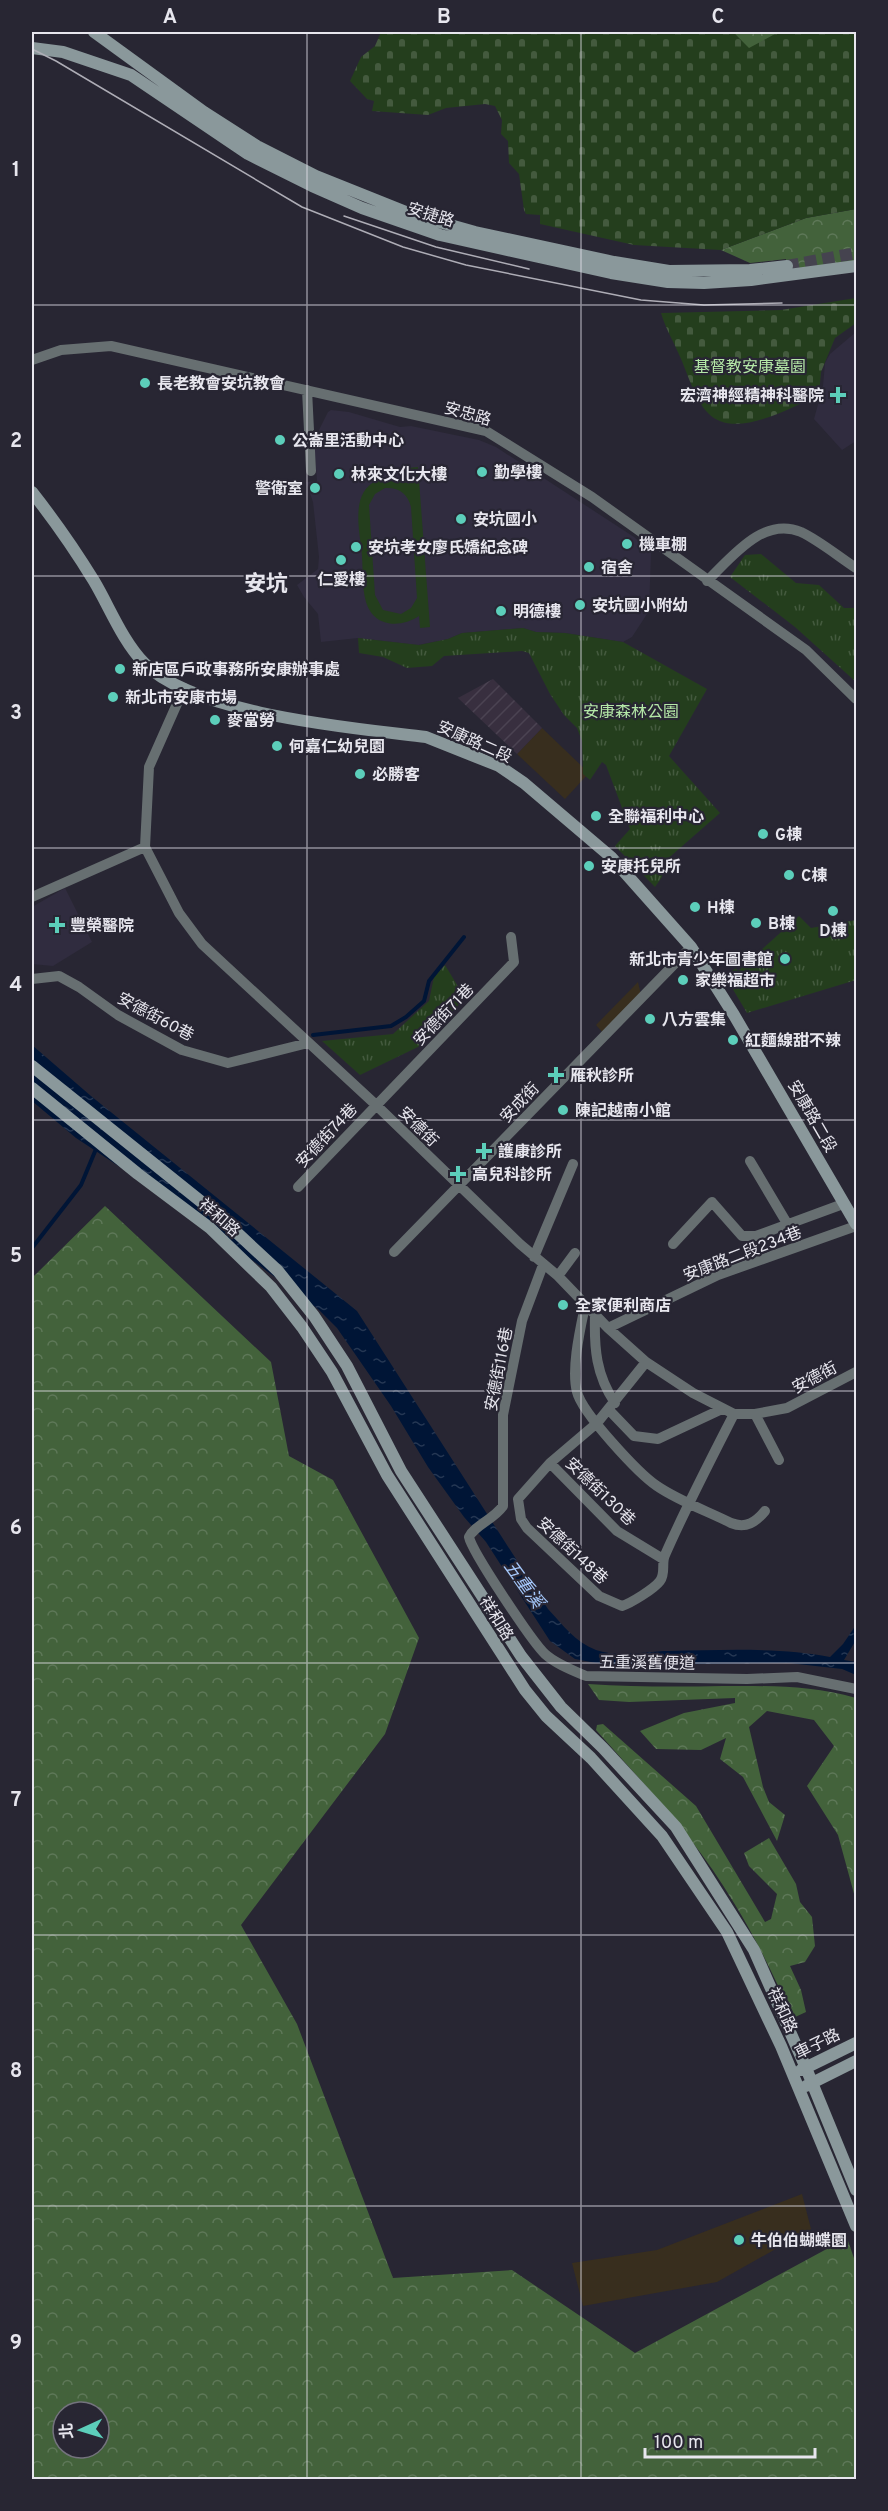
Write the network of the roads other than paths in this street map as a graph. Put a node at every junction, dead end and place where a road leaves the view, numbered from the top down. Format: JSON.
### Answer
{"nodes":[{"id":1,"x":94,"y":32,"type":"edge"},
{"id":2,"x":32,"y":48,"type":"edge"},
{"id":3,"x":161,"y":88,"type":"junction"},
{"id":4,"x":787,"y":266,"type":"tunnel mouth"},
{"id":5,"x":856,"y":266,"type":"edge"},
{"id":6,"x":751,"y":275,"type":"junction"},
{"id":7,"x":32,"y":360,"type":"edge"},
{"id":8,"x":307,"y":390,"type":"junction"},
{"id":9,"x":311,"y":471,"type":"dead end"},
{"id":10,"x":32,"y":492,"type":"edge"},
{"id":11,"x":856,"y":568,"type":"edge"},
{"id":12,"x":707,"y":580,"type":"junction"},
{"id":13,"x":184,"y":687,"type":"junction"},
{"id":14,"x":856,"y":699,"type":"edge"},
{"id":15,"x":145,"y":847,"type":"junction"},
{"id":16,"x":32,"y":897,"type":"edge"},
{"id":17,"x":511,"y":937,"type":"dead end"},
{"id":18,"x":691,"y":947,"type":"junction"},
{"id":19,"x":33,"y":977,"type":"edge"},
{"id":20,"x":308,"y":1043,"type":"junction"},
{"id":21,"x":32,"y":1066,"type":"edge"},
{"id":22,"x":32,"y":1088,"type":"edge"},
{"id":23,"x":375,"y":1104,"type":"junction"},
{"id":24,"x":750,"y":1161,"type":"dead end"},
{"id":25,"x":573,"y":1164,"type":"dead end"},
{"id":26,"x":458,"y":1186,"type":"junction"},
{"id":27,"x":298,"y":1187,"type":"dead end"},
{"id":28,"x":843,"y":1204,"type":"junction"},
{"id":29,"x":788,"y":1225,"type":"junction"},
{"id":30,"x":856,"y":1225,"type":"edge"},
{"id":31,"x":673,"y":1244,"type":"dead end"},
{"id":32,"x":394,"y":1252,"type":"dead end"},
{"id":33,"x":575,"y":1253,"type":"dead end"},
{"id":34,"x":534,"y":1257,"type":"junction"},
{"id":35,"x":543,"y":1266,"type":"junction"},
{"id":36,"x":558,"y":1276,"type":"junction"},
{"id":37,"x":585,"y":1306,"type":"junction"},
{"id":38,"x":595,"y":1315,"type":"junction"},
{"id":39,"x":608,"y":1328,"type":"junction"},
{"id":40,"x":646,"y":1362,"type":"junction"},
{"id":41,"x":856,"y":1372,"type":"edge"},
{"id":42,"x":612,"y":1406,"type":"junction"},
{"id":43,"x":722,"y":1409,"type":"junction"},
{"id":44,"x":734,"y":1414,"type":"junction"},
{"id":45,"x":755,"y":1414,"type":"junction"},
{"id":46,"x":597,"y":1423,"type":"junction"},
{"id":47,"x":779,"y":1460,"type":"dead end"},
{"id":48,"x":550,"y":1463,"type":"junction"},
{"id":49,"x":688,"y":1502,"type":"junction"},
{"id":50,"x":765,"y":1511,"type":"dead end"},
{"id":51,"x":496,"y":1516,"type":"joint"},
{"id":52,"x":663,"y":1559,"type":"junction"},
{"id":53,"x":856,"y":1689,"type":"edge"},
{"id":54,"x":856,"y":2043,"type":"edge"},
{"id":55,"x":856,"y":2061,"type":"edge"},
{"id":56,"x":806,"y":2068,"type":"junction"},
{"id":57,"x":793,"y":2074,"type":"junction"},
{"id":58,"x":812,"y":2083,"type":"junction"},
{"id":59,"x":799,"y":2089,"type":"junction"},
{"id":60,"x":856,"y":2190,"type":"edge"},
{"id":61,"x":856,"y":2226,"type":"edge"}],
"edges":[{"from":1,"to":3,"type":"main road","name":"安捷路"},
{"from":2,"to":3,"type":"main road","name":"安捷路"},
{"from":3,"to":6,"type":"main road","name":"安捷路"},
{"from":4,"to":6,"type":"main road","name":"安捷路"},
{"from":5,"to":6,"type":"main road","name":"安捷路"},
{"from":7,"to":8,"type":"street","name":"安忠路"},
{"from":8,"to":9,"type":"street"},
{"from":8,"to":12,"type":"street","name":"安忠路"},
{"from":10,"to":13,"type":"main road","name":"安康路二段"},
{"from":11,"to":12,"type":"street"},
{"from":12,"to":14,"type":"street","name":"安忠路"},
{"from":13,"to":15,"type":"street","name":"安德街"},
{"from":13,"to":18,"type":"main road","name":"安康路二段"},
{"from":15,"to":16,"type":"street"},
{"from":15,"to":20,"type":"street","name":"安德街"},
{"from":17,"to":23,"type":"street","name":"安德街71巷"},
{"from":18,"to":26,"type":"street","name":"安成街"},
{"from":18,"to":28,"type":"main road","name":"安康路二段"},
{"from":19,"to":20,"type":"street","name":"安德街60巷"},
{"from":20,"to":23,"type":"street","name":"安德街"},
{"from":21,"to":56,"type":"main road","name":"祥和路"},
{"from":22,"to":57,"type":"main road","name":"祥和路"},
{"from":23,"to":26,"type":"street","name":"安德街"},
{"from":23,"to":27,"type":"street","name":"安德街74巷"},
{"from":24,"to":29,"type":"street"},
{"from":25,"to":34,"type":"street"},
{"from":26,"to":32,"type":"street","name":"安成街"},
{"from":26,"to":34,"type":"street","name":"安德街"},
{"from":28,"to":29,"type":"street"},
{"from":28,"to":30,"type":"main road","name":"安康路二段"},
{"from":29,"to":31,"type":"street"},
{"from":30,"to":39,"type":"street","name":"安康路二段234巷"},
{"from":33,"to":36,"type":"street"},
{"from":34,"to":35,"type":"street","name":"安德街"},
{"from":35,"to":36,"type":"street","name":"安德街"},
{"from":35,"to":51,"type":"street","name":"安德街116巷"},
{"from":36,"to":37,"type":"street","name":"安德街"},
{"from":37,"to":38,"type":"street","name":"安德街"},
{"from":37,"to":46,"type":"street"},
{"from":38,"to":39,"type":"street","name":"安德街"},
{"from":38,"to":42,"type":"street"},
{"from":39,"to":40,"type":"street","name":"安德街"},
{"from":40,"to":42,"type":"street","name":"安德街148巷"},
{"from":40,"to":43,"type":"street","name":"安德街"},
{"from":41,"to":45,"type":"street","name":"安德街"},
{"from":42,"to":43,"type":"street"},
{"from":42,"to":46,"type":"street","name":"安德街148巷"},
{"from":43,"to":44,"type":"street","name":"安德街"},
{"from":44,"to":45,"type":"street","name":"安德街"},
{"from":44,"to":49,"type":"street","name":"安德街148巷"},
{"from":45,"to":47,"type":"street"},
{"from":46,"to":48,"type":"street","name":"安德街148巷"},
{"from":46,"to":49,"type":"street"},
{"from":48,"to":52,"type":"street","name":"安德街130巷"},
{"from":48,"to":52,"type":"street","name":"安德街148巷"},
{"from":49,"to":50,"type":"street"},
{"from":49,"to":52,"type":"street","name":"安德街148巷"},
{"from":51,"to":53,"type":"street","name":"五重溪舊便道"},
{"from":54,"to":56,"type":"main road","name":"車子路"},
{"from":55,"to":58,"type":"main road","name":"車子路"},
{"from":56,"to":57,"type":"main road","name":"車子路"},
{"from":56,"to":58,"type":"main road","name":"祥和路"},
{"from":57,"to":59,"type":"main road","name":"祥和路"},
{"from":58,"to":59,"type":"main road","name":"車子路"},
{"from":58,"to":60,"type":"main road","name":"祥和路"},
{"from":59,"to":61,"type":"main road","name":"祥和路"}]}
